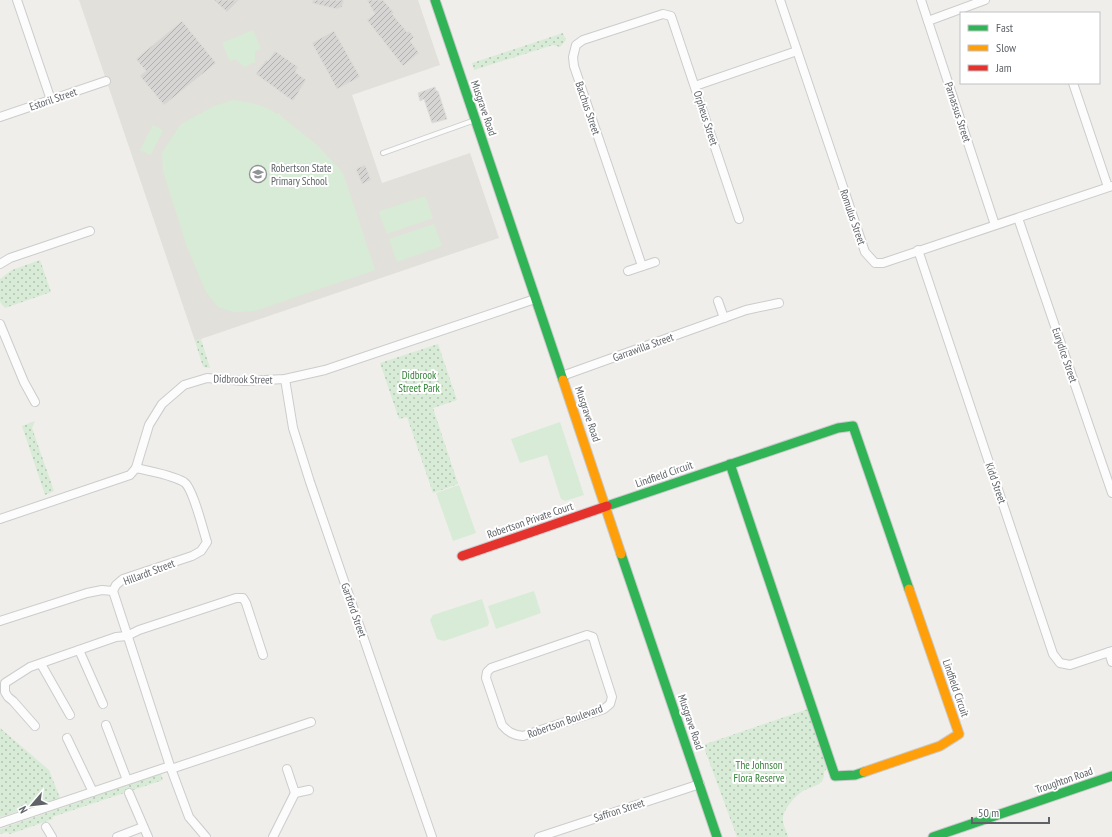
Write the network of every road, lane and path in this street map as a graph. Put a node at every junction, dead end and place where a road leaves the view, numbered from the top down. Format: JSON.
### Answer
{"nodes":[{"id":1,"x":17,"y":0,"type":"edge"},
{"id":2,"x":435,"y":0,"type":"edge"},
{"id":3,"x":780,"y":0,"type":"edge"},
{"id":4,"x":921,"y":0,"type":"edge"},
{"id":5,"x":985,"y":0,"type":"edge"},
{"id":6,"x":671,"y":16,"type":"joint"},
{"id":7,"x":928,"y":21,"type":"junction"},
{"id":8,"x":797,"y":51,"type":"junction"},
{"id":9,"x":106,"y":80,"type":"dead end"},
{"id":10,"x":1073,"y":84,"type":"edge"},
{"id":11,"x":695,"y":86,"type":"junction"},
{"id":12,"x":51,"y":100,"type":"junction"},
{"id":13,"x":0,"y":117,"type":"edge"},
{"id":14,"x":475,"y":120,"type":"junction"},
{"id":15,"x":383,"y":153,"type":"dead end"},
{"id":16,"x":1110,"y":186,"type":"edge"},
{"id":17,"x":1018,"y":218,"type":"junction"},
{"id":18,"x":739,"y":219,"type":"dead end"},
{"id":19,"x":995,"y":225,"type":"junction"},
{"id":20,"x":90,"y":231,"type":"dead end"},
{"id":21,"x":918,"y":250,"type":"junction"},
{"id":22,"x":655,"y":262,"type":"dead end"},
{"id":23,"x":0,"y":264,"type":"edge"},
{"id":24,"x":642,"y":266,"type":"junction"},
{"id":25,"x":628,"y":271,"type":"dead end"},
{"id":26,"x":536,"y":299,"type":"junction"},
{"id":27,"x":718,"y":301,"type":"dead end"},
{"id":28,"x":779,"y":303,"type":"dead end"},
{"id":29,"x":724,"y":318,"type":"junction"},
{"id":30,"x":0,"y":324,"type":"edge"},
{"id":31,"x":562,"y":376,"type":"junction"},
{"id":32,"x":285,"y":380,"type":"junction"},
{"id":33,"x":35,"y":402,"type":"dead end"},
{"id":34,"x":730,"y":464,"type":"junction"},
{"id":35,"x":136,"y":468,"type":"junction"},
{"id":36,"x":1112,"y":493,"type":"edge"},
{"id":37,"x":607,"y":506,"type":"junction"},
{"id":38,"x":0,"y":519,"type":"edge"},
{"id":39,"x":462,"y":556,"type":"dead end"},
{"id":40,"x":113,"y":591,"type":"junction"},
{"id":41,"x":0,"y":621,"type":"edge"},
{"id":42,"x":126,"y":636,"type":"junction"},
{"id":43,"x":592,"y":637,"type":"joint"},
{"id":44,"x":79,"y":650,"type":"junction"},
{"id":45,"x":1110,"y":652,"type":"edge"},
{"id":46,"x":263,"y":655,"type":"dead end"},
{"id":47,"x":1112,"y":662,"type":"edge"},
{"id":48,"x":41,"y":664,"type":"junction"},
{"id":49,"x":103,"y":704,"type":"dead end"},
{"id":50,"x":70,"y":714,"type":"dead end"},
{"id":51,"x":311,"y":722,"type":"dead end"},
{"id":52,"x":106,"y":725,"type":"dead end"},
{"id":53,"x":35,"y":726,"type":"dead end"},
{"id":54,"x":67,"y":738,"type":"dead end"},
{"id":55,"x":170,"y":768,"type":"junction"},
{"id":56,"x":287,"y":769,"type":"dead end"},
{"id":57,"x":1112,"y":776,"type":"edge"},
{"id":58,"x":127,"y":780,"type":"junction"},
{"id":59,"x":700,"y":784,"type":"junction"},
{"id":60,"x":309,"y":790,"type":"dead end"},
{"id":61,"x":93,"y":792,"type":"junction"},
{"id":62,"x":129,"y":793,"type":"dead end"},
{"id":63,"x":295,"y":793,"type":"junction"},
{"id":64,"x":0,"y":823,"type":"edge"},
{"id":65,"x":46,"y":827,"type":"dead end"},
{"id":66,"x":143,"y":827,"type":"junction"},
{"id":67,"x":52,"y":837,"type":"edge"},
{"id":68,"x":117,"y":837,"type":"edge"},
{"id":69,"x":148,"y":837,"type":"edge"},
{"id":70,"x":206,"y":837,"type":"edge"},
{"id":71,"x":273,"y":837,"type":"edge"},
{"id":72,"x":432,"y":837,"type":"edge"},
{"id":73,"x":539,"y":837,"type":"edge"},
{"id":74,"x":718,"y":837,"type":"edge"},
{"id":75,"x":933,"y":837,"type":"edge"}],
"edges":[{"from":1,"to":12,"type":"street"},
{"from":2,"to":14,"type":"street","name":"Musgrave Road"},
{"from":3,"to":8,"type":"street","name":"Romulus Street"},
{"from":4,"to":7,"type":"street","name":"Parnassus Street"},
{"from":5,"to":7,"type":"street"},
{"from":6,"to":11,"type":"street","name":"Orpheus Street"},
{"from":6,"to":24,"type":"street","name":"Bacchus Street"},
{"from":7,"to":19,"type":"street","name":"Parnassus Street"},
{"from":8,"to":11,"type":"street"},
{"from":8,"to":21,"type":"street","name":"Romulus Street"},
{"from":9,"to":12,"type":"street","name":"Estoril Street"},
{"from":10,"to":16,"type":"street"},
{"from":11,"to":18,"type":"street","name":"Orpheus Street"},
{"from":12,"to":13,"type":"street","name":"Estoril Street"},
{"from":14,"to":15,"type":"lane"},
{"from":14,"to":26,"type":"street","name":"Musgrave Road"},
{"from":16,"to":17,"type":"street","name":"Romulus Street"},
{"from":17,"to":19,"type":"street","name":"Romulus Street"},
{"from":17,"to":36,"type":"street","name":"Eurydice Street"},
{"from":19,"to":21,"type":"street","name":"Romulus Street"},
{"from":20,"to":23,"type":"street"},
{"from":21,"to":45,"type":"street","name":"Kidd Street"},
{"from":22,"to":24,"type":"street"},
{"from":24,"to":25,"type":"street"},
{"from":26,"to":31,"type":"street","name":"Musgrave Road"},
{"from":26,"to":32,"type":"street","name":"Didbrook Street"},
{"from":27,"to":29,"type":"street"},
{"from":28,"to":29,"type":"street","name":"Garrawilla Street"},
{"from":29,"to":31,"type":"street","name":"Garrawilla Street"},
{"from":30,"to":33,"type":"street"},
{"from":31,"to":37,"type":"street","name":"Musgrave Road"},
{"from":32,"to":35,"type":"street","name":"Didbrook Street"},
{"from":32,"to":72,"type":"street","name":"Gartford Street"},
{"from":34,"to":34,"type":"street","name":"Lindfield Circuit"},
{"from":34,"to":37,"type":"street","name":"Lindfield Circuit"},
{"from":35,"to":38,"type":"street"},
{"from":35,"to":40,"type":"street","name":"Hillardt Street"},
{"from":37,"to":39,"type":"street","name":"Robertson Private Court"},
{"from":37,"to":59,"type":"street","name":"Musgrave Road"},
{"from":40,"to":41,"type":"street"},
{"from":40,"to":42,"type":"street","name":"Hillardt Street"},
{"from":42,"to":44,"type":"street"},
{"from":42,"to":46,"type":"street"},
{"from":42,"to":55,"type":"street","name":"Hillardt Street"},
{"from":43,"to":43,"type":"street","name":"Robertson Boulevard"},
{"from":44,"to":48,"type":"street"},
{"from":44,"to":49,"type":"street"},
{"from":45,"to":47,"type":"street"},
{"from":48,"to":50,"type":"street"},
{"from":48,"to":53,"type":"street"},
{"from":51,"to":55,"type":"street"},
{"from":52,"to":58,"type":"street"},
{"from":54,"to":61,"type":"street"},
{"from":55,"to":58,"type":"street"},
{"from":55,"to":70,"type":"street"},
{"from":56,"to":63,"type":"street"},
{"from":57,"to":75,"type":"street","name":"Troughton Road"},
{"from":58,"to":61,"type":"street"},
{"from":59,"to":73,"type":"street","name":"Saffron Street"},
{"from":59,"to":74,"type":"street","name":"Musgrave Road"},
{"from":60,"to":63,"type":"street"},
{"from":61,"to":64,"type":"street"},
{"from":62,"to":66,"type":"street"},
{"from":63,"to":71,"type":"street"},
{"from":65,"to":67,"type":"street"},
{"from":66,"to":68,"type":"street"},
{"from":66,"to":69,"type":"street"}]}
